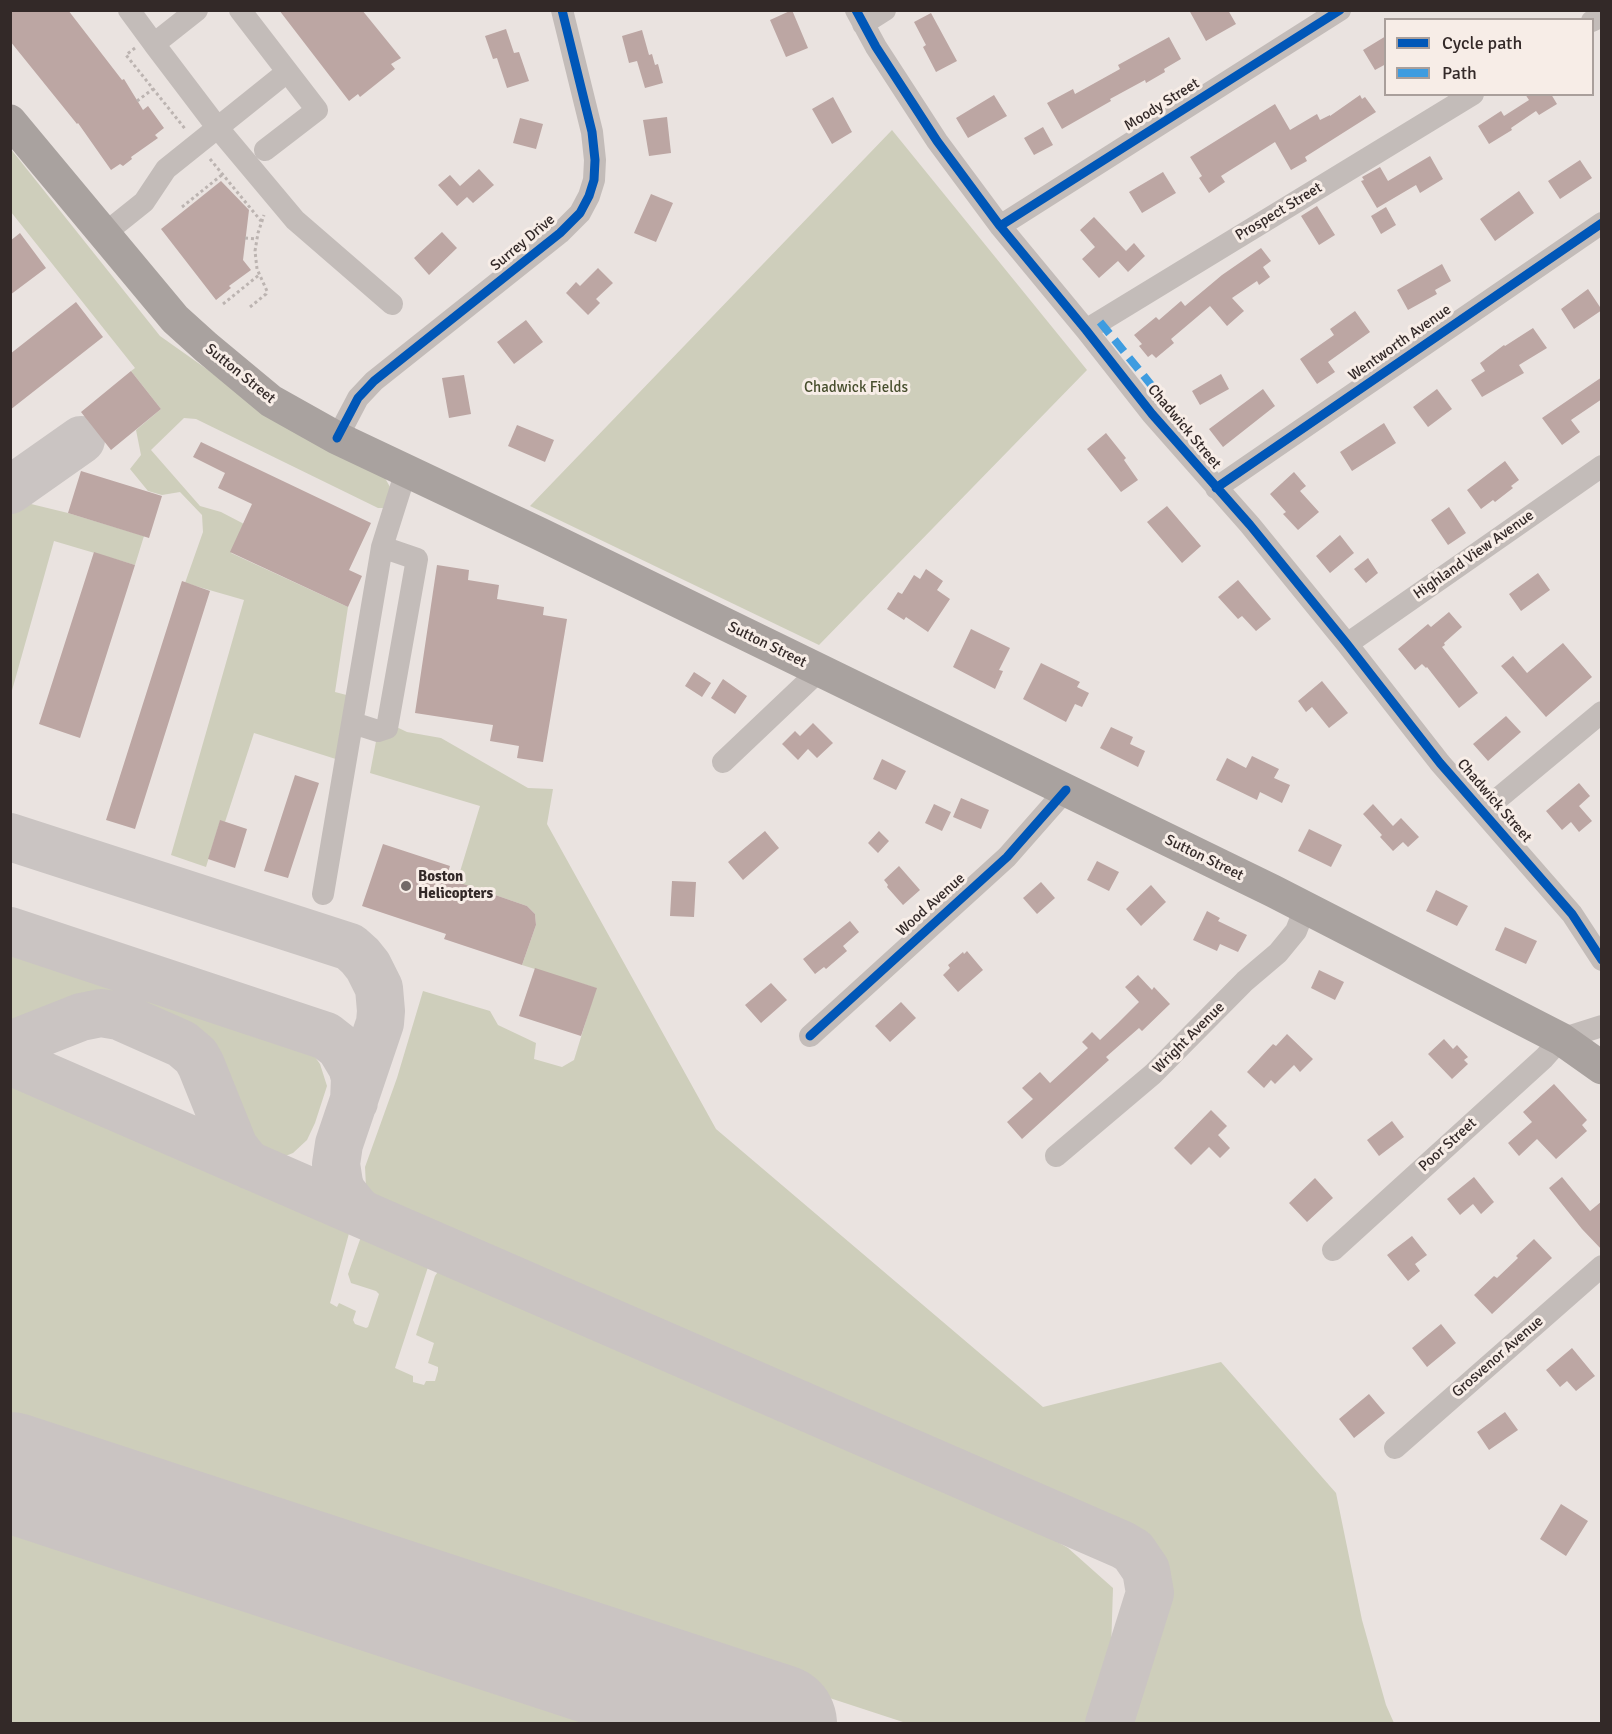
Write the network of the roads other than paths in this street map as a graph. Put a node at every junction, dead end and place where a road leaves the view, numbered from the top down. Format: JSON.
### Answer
{"nodes":[{"id":1,"x":129,"y":10,"type":"edge"},
{"id":2,"x":198,"y":10,"type":"edge"},
{"id":3,"x":240,"y":10,"type":"edge"},
{"id":4,"x":562,"y":10,"type":"edge"},
{"id":5,"x":885,"y":10,"type":"edge"},
{"id":6,"x":1340,"y":10,"type":"edge"},
{"id":7,"x":860,"y":17,"type":"edge"},
{"id":8,"x":146,"y":44,"type":"junction"},
{"id":9,"x":287,"y":72,"type":"junction"},
{"id":10,"x":1470,"y":96,"type":"edge"},
{"id":11,"x":10,"y":122,"type":"edge"},
{"id":12,"x":217,"y":127,"type":"junction"},
{"id":13,"x":265,"y":150,"type":"dead end"},
{"id":14,"x":1602,"y":223,"type":"edge"},
{"id":15,"x":1000,"y":226,"type":"junction"},
{"id":16,"x":104,"y":234,"type":"junction"},
{"id":17,"x":392,"y":304,"type":"dead end"},
{"id":18,"x":1086,"y":330,"type":"junction"},
{"id":19,"x":337,"y":438,"type":"junction"},
{"id":20,"x":1602,"y":466,"type":"edge"},
{"id":21,"x":406,"y":471,"type":"junction"},
{"id":22,"x":1216,"y":488,"type":"junction"},
{"id":23,"x":382,"y":547,"type":"junction"},
{"id":24,"x":1347,"y":644,"type":"junction"},
{"id":25,"x":820,"y":670,"type":"junction"},
{"id":26,"x":1602,"y":712,"type":"edge"},
{"id":27,"x":353,"y":723,"type":"junction"},
{"id":28,"x":723,"y":762,"type":"dead end"},
{"id":29,"x":1066,"y":790,"type":"junction"},
{"id":30,"x":1483,"y":811,"type":"junction"},
{"id":31,"x":323,"y":894,"type":"dead end"},
{"id":32,"x":1305,"y":908,"type":"junction"},
{"id":33,"x":1602,"y":960,"type":"edge"},
{"id":34,"x":1602,"y":1026,"type":"edge"},
{"id":35,"x":810,"y":1036,"type":"dead end"},
{"id":36,"x":1562,"y":1039,"type":"junction"},
{"id":37,"x":1602,"y":1068,"type":"edge"},
{"id":38,"x":1056,"y":1156,"type":"dead end"},
{"id":39,"x":1333,"y":1250,"type":"dead end"},
{"id":40,"x":1602,"y":1266,"type":"edge"},
{"id":41,"x":1395,"y":1448,"type":"dead end"}],
"edges":[{"from":1,"to":8,"type":"street"},
{"from":2,"to":8,"type":"street"},
{"from":3,"to":9,"type":"street"},
{"from":4,"to":19,"type":"street","name":"Surrey Drive"},
{"from":5,"to":7,"type":"street"},
{"from":6,"to":15,"type":"street","name":"Moody Street"},
{"from":7,"to":15,"type":"street","name":"Chadwick Street"},
{"from":8,"to":12,"type":"street"},
{"from":9,"to":12,"type":"street"},
{"from":9,"to":13,"type":"street"},
{"from":10,"to":18,"type":"street","name":"Prospect Street"},
{"from":11,"to":16,"type":"highway","name":"Sutton Street"},
{"from":12,"to":16,"type":"street"},
{"from":12,"to":17,"type":"street"},
{"from":14,"to":22,"type":"street","name":"Wentworth Avenue"},
{"from":15,"to":18,"type":"street","name":"Chadwick Street"},
{"from":16,"to":19,"type":"highway","name":"Sutton Street"},
{"from":18,"to":22,"type":"street","name":"Chadwick Street"},
{"from":19,"to":21,"type":"highway","name":"Sutton Street"},
{"from":20,"to":24,"type":"street","name":"Highland View Avenue"},
{"from":21,"to":23,"type":"street"},
{"from":21,"to":25,"type":"highway","name":"Sutton Street"},
{"from":22,"to":24,"type":"street","name":"Chadwick Street"},
{"from":23,"to":27,"type":"street"},
{"from":23,"to":27,"type":"street"},
{"from":24,"to":30,"type":"street","name":"Chadwick Street"},
{"from":25,"to":28,"type":"street"},
{"from":25,"to":29,"type":"highway","name":"Sutton Street"},
{"from":26,"to":30,"type":"street"},
{"from":27,"to":31,"type":"street"},
{"from":29,"to":32,"type":"highway","name":"Sutton Street"},
{"from":29,"to":35,"type":"street","name":"Wood Avenue"},
{"from":30,"to":33,"type":"street","name":"Chadwick Street"},
{"from":32,"to":36,"type":"highway","name":"Sutton Street"},
{"from":32,"to":38,"type":"street","name":"Wright Avenue"},
{"from":34,"to":36,"type":"street"},
{"from":36,"to":37,"type":"highway","name":"Sutton Street"},
{"from":36,"to":39,"type":"street","name":"Poor Street"},
{"from":40,"to":41,"type":"street","name":"Grosvenor Avenue"}]}
